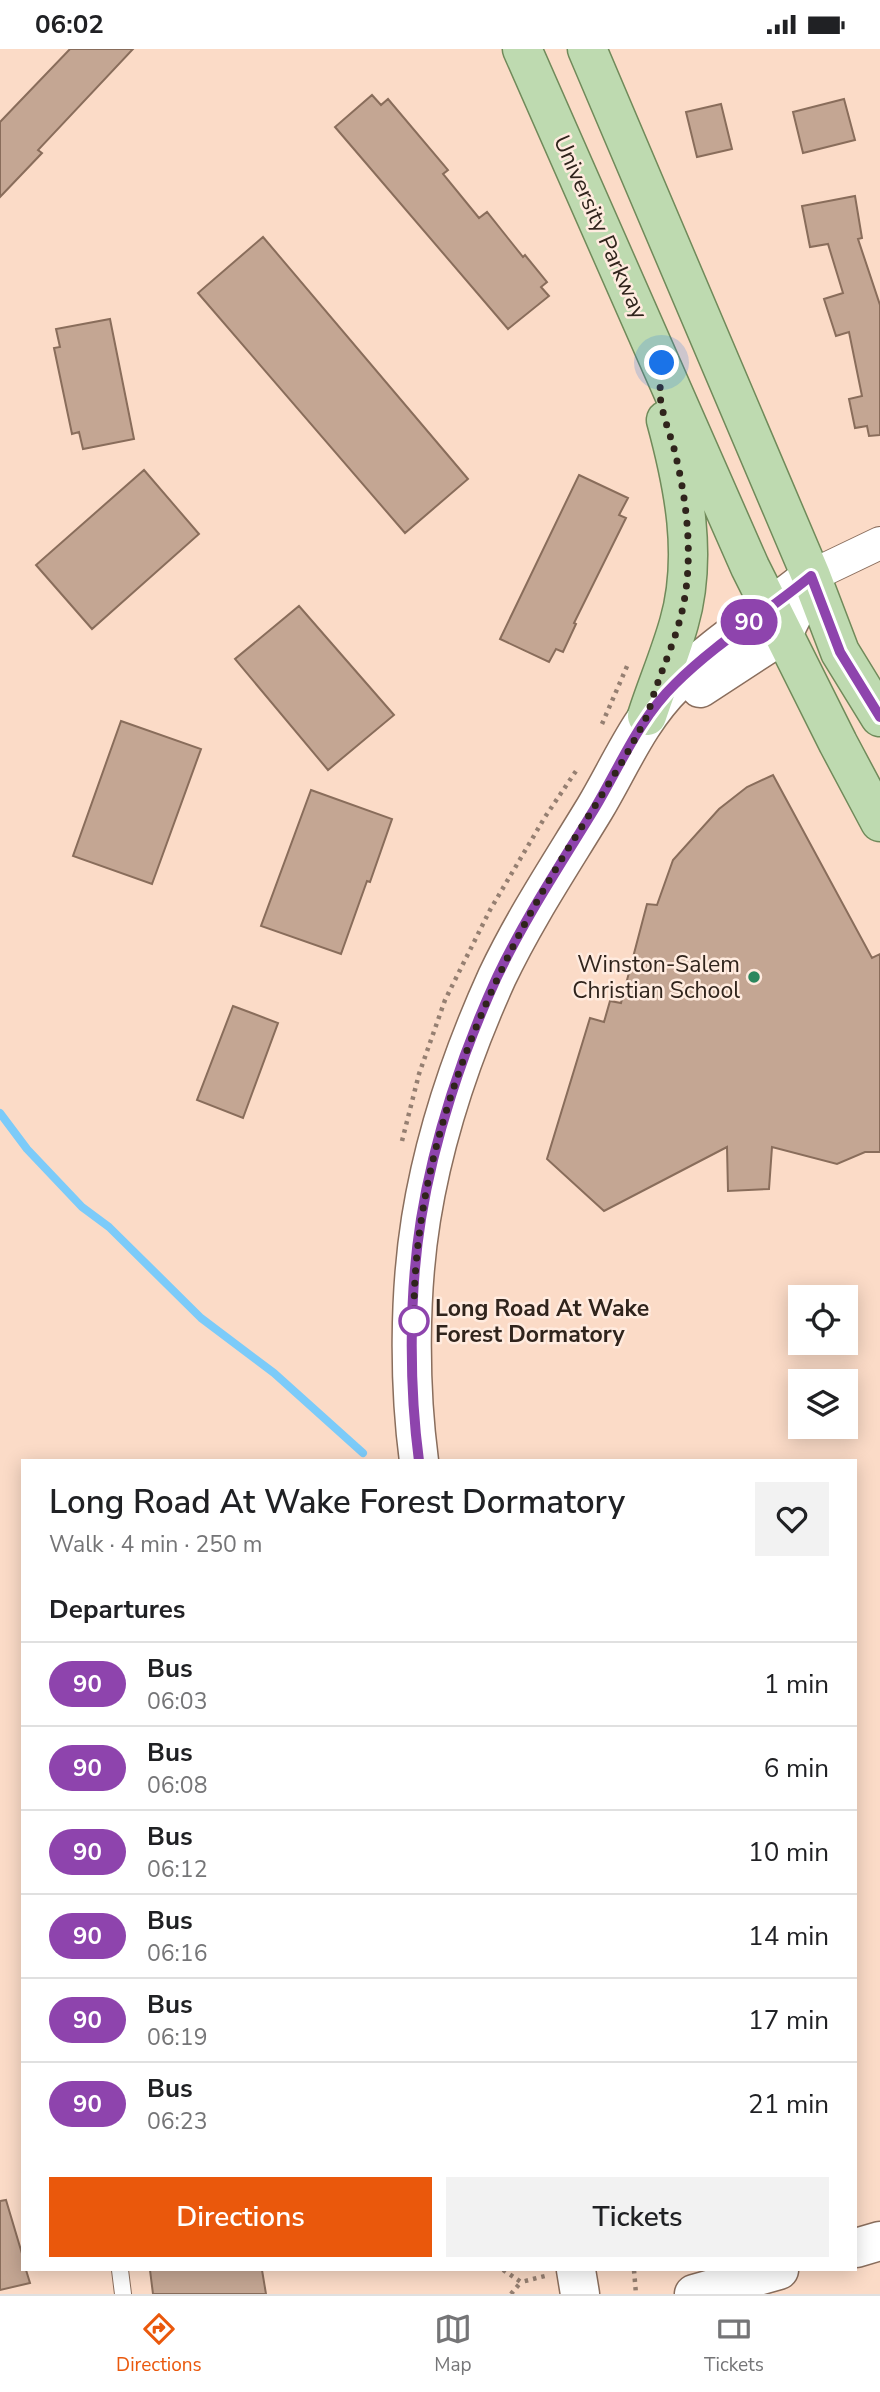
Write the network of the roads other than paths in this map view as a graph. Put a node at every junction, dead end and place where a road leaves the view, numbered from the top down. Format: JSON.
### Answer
{"nodes":[{"id":1,"x":522,"y":49,"type":"edge"},
{"id":2,"x":587,"y":49,"type":"edge"},
{"id":3,"x":662,"y":363,"type":"junction"},
{"id":4,"x":880,"y":543,"type":"edge"},
{"id":5,"x":811,"y":576,"type":"junction"},
{"id":6,"x":776,"y":622,"type":"junction"},
{"id":7,"x":647,"y":716,"type":"junction"},
{"id":8,"x":880,"y":717,"type":"edge"},
{"id":9,"x":613,"y":777,"type":"junction"},
{"id":10,"x":880,"y":822,"type":"edge"},
{"id":11,"x":419,"y":1459,"type":"edge"},
{"id":12,"x":880,"y":2241,"type":"edge"},
{"id":13,"x":857,"y":2248,"type":"edge"},
{"id":14,"x":120,"y":2271,"type":"edge"},
{"id":15,"x":775,"y":2271,"type":"edge"},
{"id":16,"x":561,"y":2273,"type":"edge"},
{"id":17,"x":123,"y":2294,"type":"edge"},
{"id":18,"x":580,"y":2294,"type":"edge"},
{"id":19,"x":694,"y":2294,"type":"edge"}],
"edges":[{"from":1,"to":3,"type":"main road","name":"University Parkway"},
{"from":2,"to":5,"type":"main road"},
{"from":3,"to":6,"type":"main road","name":"University Parkway"},
{"from":3,"to":7,"type":"main road"},
{"from":4,"to":5,"type":"street"},
{"from":5,"to":6,"type":"main road"},
{"from":5,"to":8,"type":"main road"},
{"from":6,"to":7,"type":"main road"},
{"from":6,"to":9,"type":"main road"},
{"from":6,"to":10,"type":"main road","name":"University Parkway"},
{"from":7,"to":9,"type":"main road"},
{"from":9,"to":11,"type":"main road"},
{"from":12,"to":13,"type":"main road"},
{"from":14,"to":17,"type":"lane"},
{"from":15,"to":19,"type":"main road"},
{"from":16,"to":18,"type":"main road"}]}
